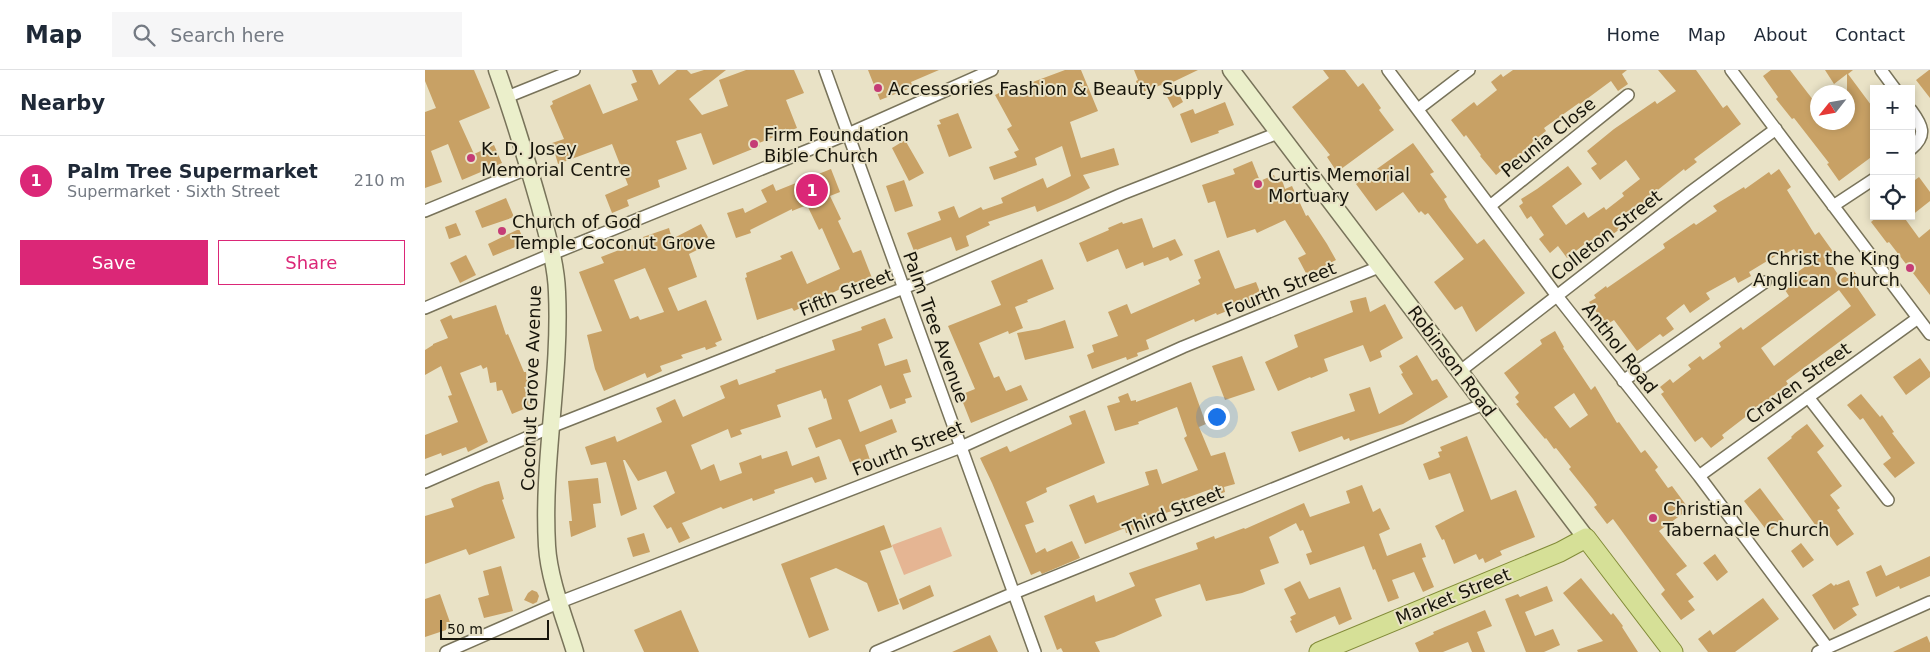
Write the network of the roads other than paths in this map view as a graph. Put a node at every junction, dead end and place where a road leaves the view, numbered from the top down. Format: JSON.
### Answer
{"nodes":[{"id":1,"x":497,"y":70,"type":"edge"},
{"id":2,"x":574,"y":70,"type":"edge"},
{"id":3,"x":825,"y":70,"type":"edge"},
{"id":4,"x":992,"y":70,"type":"edge"},
{"id":5,"x":1231,"y":70,"type":"edge"},
{"id":6,"x":1388,"y":70,"type":"edge"},
{"id":7,"x":1469,"y":70,"type":"edge"},
{"id":8,"x":1731,"y":70,"type":"edge"},
{"id":9,"x":1886,"y":72,"type":"edge"},
{"id":10,"x":1893,"y":85,"type":"edge"},
{"id":11,"x":1628,"y":95,"type":"dead end"},
{"id":12,"x":507,"y":97,"type":"junction"},
{"id":13,"x":1418,"y":109,"type":"junction"},
{"id":14,"x":1915,"y":116,"type":"edge"},
{"id":15,"x":1776,"y":129,"type":"junction"},
{"id":16,"x":1278,"y":133,"type":"junction"},
{"id":17,"x":848,"y":134,"type":"junction"},
{"id":18,"x":1915,"y":145,"type":"edge"},
{"id":19,"x":529,"y":168,"type":"junction"},
{"id":20,"x":1870,"y":182,"type":"edge"},
{"id":21,"x":1490,"y":206,"type":"junction"},
{"id":22,"x":1833,"y":206,"type":"junction"},
{"id":23,"x":425,"y":211,"type":"edge"},
{"id":24,"x":552,"y":254,"type":"junction"},
{"id":25,"x":1379,"y":267,"type":"junction"},
{"id":26,"x":1765,"y":282,"type":"dead end"},
{"id":27,"x":904,"y":288,"type":"junction"},
{"id":28,"x":1557,"y":296,"type":"junction"},
{"id":29,"x":425,"y":308,"type":"edge"},
{"id":30,"x":1918,"y":318,"type":"junction"},
{"id":31,"x":1930,"y":334,"type":"edge"},
{"id":32,"x":1459,"y":372,"type":"junction"},
{"id":33,"x":1623,"y":381,"type":"junction"},
{"id":34,"x":1808,"y":397,"type":"junction"},
{"id":35,"x":1484,"y":404,"type":"junction"},
{"id":36,"x":551,"y":427,"type":"junction"},
{"id":37,"x":961,"y":447,"type":"junction"},
{"id":38,"x":1699,"y":476,"type":"junction"},
{"id":39,"x":425,"y":482,"type":"edge"},
{"id":40,"x":1888,"y":500,"type":"dead end"},
{"id":41,"x":1586,"y":538,"type":"junction"},
{"id":42,"x":1014,"y":593,"type":"junction"},
{"id":43,"x":560,"y":602,"type":"junction"},
{"id":44,"x":1930,"y":602,"type":"edge"},
{"id":45,"x":1823,"y":649,"type":"edge"},
{"id":46,"x":446,"y":652,"type":"edge"},
{"id":47,"x":575,"y":652,"type":"edge"},
{"id":48,"x":876,"y":652,"type":"edge"},
{"id":49,"x":1035,"y":652,"type":"edge"},
{"id":50,"x":1319,"y":652,"type":"edge"},
{"id":51,"x":1673,"y":652,"type":"edge"}],
"edges":[{"from":1,"to":12,"type":"street","name":"Coconut Grove Avenue"},
{"from":2,"to":12,"type":"street"},
{"from":3,"to":17,"type":"street","name":"Palm Tree Avenue"},
{"from":4,"to":17,"type":"street"},
{"from":5,"to":16,"type":"street","name":"Robinson Road"},
{"from":6,"to":13,"type":"street","name":"Anthol Road"},
{"from":7,"to":13,"type":"street"},
{"from":8,"to":15,"type":"street"},
{"from":9,"to":10,"type":"street"},
{"from":11,"to":21,"type":"street","name":"Peunia Close"},
{"from":12,"to":19,"type":"street","name":"Coconut Grove Avenue"},
{"from":13,"to":21,"type":"street","name":"Anthol Road"},
{"from":14,"to":18,"type":"street"},
{"from":15,"to":22,"type":"street"},
{"from":15,"to":28,"type":"street","name":"Colleton Street"},
{"from":16,"to":25,"type":"street","name":"Robinson Road"},
{"from":16,"to":27,"type":"street","name":"Fifth Street"},
{"from":17,"to":24,"type":"street"},
{"from":17,"to":27,"type":"street","name":"Palm Tree Avenue"},
{"from":19,"to":23,"type":"street"},
{"from":19,"to":24,"type":"street","name":"Coconut Grove Avenue"},
{"from":20,"to":22,"type":"street"},
{"from":21,"to":28,"type":"street","name":"Anthol Road"},
{"from":22,"to":30,"type":"street"},
{"from":24,"to":29,"type":"street"},
{"from":24,"to":36,"type":"street","name":"Coconut Grove Avenue"},
{"from":25,"to":32,"type":"street","name":"Robinson Road"},
{"from":25,"to":37,"type":"street","name":"Fourth Street"},
{"from":26,"to":33,"type":"street"},
{"from":27,"to":36,"type":"street","name":"Fifth Street"},
{"from":27,"to":37,"type":"street","name":"Palm Tree Avenue"},
{"from":28,"to":32,"type":"street","name":"Colleton Street"},
{"from":28,"to":33,"type":"street","name":"Anthol Road"},
{"from":30,"to":31,"type":"street"},
{"from":30,"to":34,"type":"street","name":"Craven Street"},
{"from":32,"to":35,"type":"street","name":"Robinson Road"},
{"from":33,"to":38,"type":"street","name":"Anthol Road"},
{"from":34,"to":38,"type":"street","name":"Craven Street"},
{"from":34,"to":40,"type":"street"},
{"from":35,"to":41,"type":"street","name":"Robinson Road"},
{"from":35,"to":42,"type":"street","name":"Third Street"},
{"from":36,"to":39,"type":"street","name":"Fifth Street"},
{"from":36,"to":43,"type":"street","name":"Coconut Grove Avenue"},
{"from":37,"to":42,"type":"street","name":"Palm Tree Avenue"},
{"from":37,"to":43,"type":"street","name":"Fourth Street"},
{"from":38,"to":45,"type":"street","name":"Anthol Road"},
{"from":41,"to":50,"type":"main road","name":"Market Street"},
{"from":41,"to":51,"type":"main road","name":"Robinson Road"},
{"from":42,"to":48,"type":"street","name":"Third Street"},
{"from":42,"to":49,"type":"street","name":"Palm Tree Avenue"},
{"from":43,"to":46,"type":"street","name":"Fourth Street"},
{"from":43,"to":47,"type":"street","name":"Coconut Grove Avenue"},
{"from":44,"to":45,"type":"street"}]}
